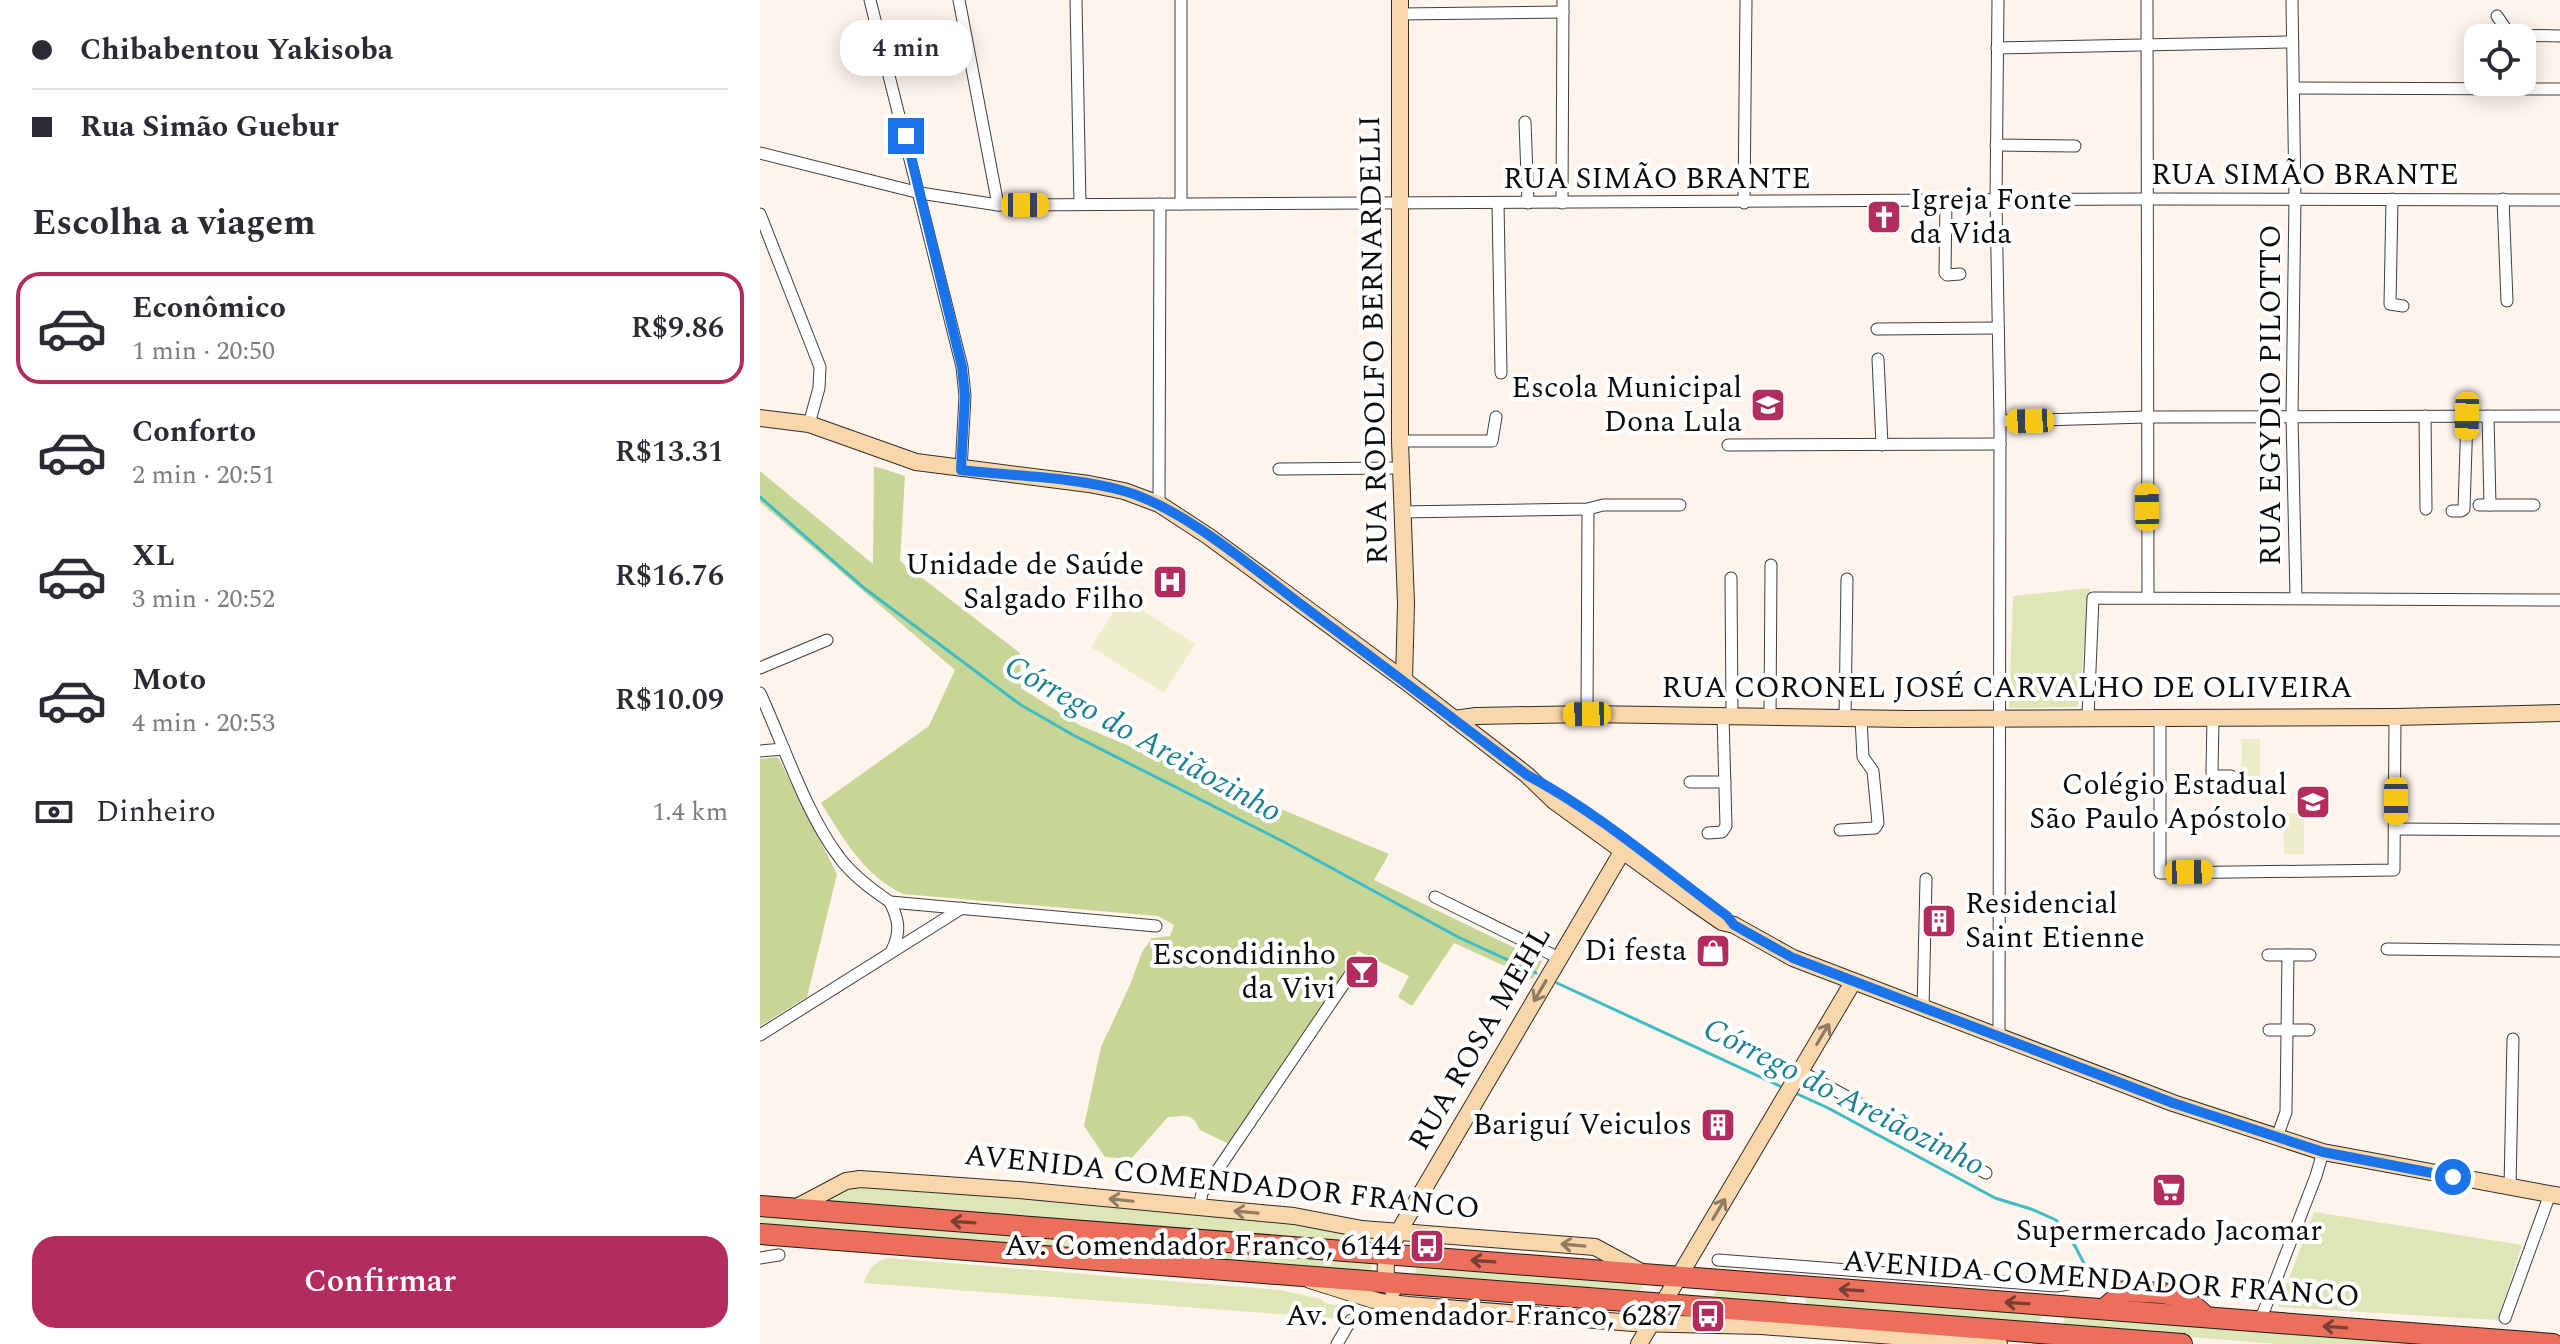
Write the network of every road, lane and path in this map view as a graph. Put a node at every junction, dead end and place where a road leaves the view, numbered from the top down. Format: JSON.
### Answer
{"nodes":[{"id":1,"x":870,"y":0,"type":"edge"},
{"id":2,"x":959,"y":0,"type":"edge"},
{"id":3,"x":1076,"y":0,"type":"edge"},
{"id":4,"x":1181,"y":0,"type":"edge"},
{"id":5,"x":1746,"y":0,"type":"edge"},
{"id":6,"x":1998,"y":0,"type":"edge"},
{"id":7,"x":2147,"y":0,"type":"edge"},
{"id":8,"x":2292,"y":0,"type":"edge"},
{"id":9,"x":1563,"y":6,"type":"edge"},
{"id":10,"x":1400,"y":7,"type":"edge"},
{"id":11,"x":2497,"y":16,"type":"dead end"},
{"id":12,"x":2560,"y":36,"type":"edge"},
{"id":13,"x":2292,"y":42,"type":"junction"},
{"id":14,"x":2147,"y":46,"type":"junction"},
{"id":15,"x":1997,"y":48,"type":"junction"},
{"id":16,"x":2294,"y":88,"type":"junction"},
{"id":17,"x":2560,"y":89,"type":"edge"},
{"id":18,"x":1525,"y":122,"type":"dead end"},
{"id":19,"x":1996,"y":145,"type":"junction"},
{"id":20,"x":2075,"y":146,"type":"dead end"},
{"id":21,"x":760,"y":153,"type":"edge"},
{"id":22,"x":920,"y":193,"type":"junction"},
{"id":23,"x":2148,"y":199,"type":"junction"},
{"id":24,"x":2295,"y":199,"type":"junction"},
{"id":25,"x":2392,"y":199,"type":"junction"},
{"id":26,"x":2503,"y":199,"type":"junction"},
{"id":27,"x":2560,"y":200,"type":"edge"},
{"id":28,"x":1996,"y":201,"type":"junction"},
{"id":29,"x":1946,"y":202,"type":"junction"},
{"id":30,"x":1400,"y":203,"type":"junction"},
{"id":31,"x":1498,"y":203,"type":"junction"},
{"id":32,"x":1528,"y":203,"type":"junction"},
{"id":33,"x":1562,"y":203,"type":"junction"},
{"id":34,"x":1744,"y":203,"type":"junction"},
{"id":35,"x":1080,"y":204,"type":"junction"},
{"id":36,"x":1160,"y":204,"type":"junction"},
{"id":37,"x":1181,"y":204,"type":"junction"},
{"id":38,"x":998,"y":205,"type":"junction"},
{"id":39,"x":760,"y":214,"type":"edge"},
{"id":40,"x":1960,"y":274,"type":"dead end"},
{"id":41,"x":2507,"y":301,"type":"dead end"},
{"id":42,"x":2403,"y":306,"type":"dead end"},
{"id":43,"x":1998,"y":328,"type":"junction"},
{"id":44,"x":1877,"y":329,"type":"dead end"},
{"id":45,"x":1878,"y":359,"type":"dead end"},
{"id":46,"x":1501,"y":373,"type":"dead end"},
{"id":47,"x":2425,"y":416,"type":"junction"},
{"id":48,"x":2467,"y":416,"type":"junction"},
{"id":49,"x":2488,"y":416,"type":"junction"},
{"id":50,"x":2560,"y":416,"type":"edge"},
{"id":51,"x":1496,"y":417,"type":"dead end"},
{"id":52,"x":2147,"y":417,"type":"junction"},
{"id":53,"x":2292,"y":417,"type":"junction"},
{"id":54,"x":760,"y":418,"type":"edge"},
{"id":55,"x":2000,"y":421,"type":"junction"},
{"id":56,"x":809,"y":424,"type":"junction"},
{"id":57,"x":1400,"y":441,"type":"junction"},
{"id":58,"x":2000,"y":444,"type":"junction"},
{"id":59,"x":1728,"y":445,"type":"dead end"},
{"id":60,"x":1882,"y":445,"type":"junction"},
{"id":61,"x":1400,"y":468,"type":"junction"},
{"id":62,"x":1279,"y":469,"type":"dead end"},
{"id":63,"x":961,"y":470,"type":"junction"},
{"id":64,"x":1159,"y":504,"type":"junction"},
{"id":65,"x":1680,"y":505,"type":"dead end"},
{"id":66,"x":2534,"y":505,"type":"dead end"},
{"id":67,"x":1588,"y":509,"type":"junction"},
{"id":68,"x":2426,"y":509,"type":"dead end"},
{"id":69,"x":2452,"y":511,"type":"dead end"},
{"id":70,"x":1401,"y":512,"type":"junction"},
{"id":71,"x":1771,"y":565,"type":"dead end"},
{"id":72,"x":1731,"y":578,"type":"dead end"},
{"id":73,"x":1847,"y":579,"type":"dead end"},
{"id":74,"x":2148,"y":597,"type":"junction"},
{"id":75,"x":2296,"y":597,"type":"junction"},
{"id":76,"x":2560,"y":600,"type":"edge"},
{"id":77,"x":827,"y":640,"type":"dead end"},
{"id":78,"x":760,"y":668,"type":"edge"},
{"id":79,"x":1404,"y":680,"type":"junction"},
{"id":80,"x":760,"y":693,"type":"edge"},
{"id":81,"x":2560,"y":713,"type":"edge"},
{"id":82,"x":1587,"y":714,"type":"junction"},
{"id":83,"x":1728,"y":716,"type":"junction"},
{"id":84,"x":1770,"y":717,"type":"junction"},
{"id":85,"x":1999,"y":717,"type":"junction"},
{"id":86,"x":2088,"y":717,"type":"junction"},
{"id":87,"x":2395,"y":717,"type":"junction"},
{"id":88,"x":1853,"y":718,"type":"junction"},
{"id":89,"x":2160,"y":718,"type":"junction"},
{"id":90,"x":2213,"y":718,"type":"junction"},
{"id":91,"x":1454,"y":719,"type":"junction"},
{"id":92,"x":784,"y":749,"type":"junction"},
{"id":93,"x":760,"y":751,"type":"edge"},
{"id":94,"x":2231,"y":776,"type":"dead end"},
{"id":95,"x":1690,"y":782,"type":"dead end"},
{"id":96,"x":1725,"y":782,"type":"junction"},
{"id":97,"x":2396,"y":829,"type":"junction"},
{"id":98,"x":1840,"y":830,"type":"dead end"},
{"id":99,"x":2560,"y":830,"type":"edge"},
{"id":100,"x":1708,"y":833,"type":"dead end"},
{"id":101,"x":1628,"y":849,"type":"junction"},
{"id":102,"x":1926,"y":879,"type":"dead end"},
{"id":103,"x":1435,"y":897,"type":"dead end"},
{"id":104,"x":890,"y":902,"type":"junction"},
{"id":105,"x":962,"y":908,"type":"junction"},
{"id":106,"x":1156,"y":926,"type":"dead end"},
{"id":107,"x":2387,"y":949,"type":"dead end"},
{"id":108,"x":2560,"y":951,"type":"edge"},
{"id":109,"x":890,"y":953,"type":"junction"},
{"id":110,"x":2268,"y":955,"type":"dead end"},
{"id":111,"x":2288,"y":955,"type":"junction"},
{"id":112,"x":2310,"y":955,"type":"dead end"},
{"id":113,"x":1559,"y":958,"type":"junction"},
{"id":114,"x":1358,"y":963,"type":"dead end"},
{"id":115,"x":1853,"y":982,"type":"junction"},
{"id":116,"x":1923,"y":1009,"type":"junction"},
{"id":117,"x":2269,"y":1030,"type":"dead end"},
{"id":118,"x":2287,"y":1030,"type":"junction"},
{"id":119,"x":2309,"y":1030,"type":"dead end"},
{"id":120,"x":760,"y":1035,"type":"edge"},
{"id":121,"x":1999,"y":1037,"type":"junction"},
{"id":122,"x":2513,"y":1039,"type":"dead end"},
{"id":123,"x":1793,"y":1084,"type":"junction"},
{"id":124,"x":2277,"y":1137,"type":"junction"},
{"id":125,"x":2323,"y":1152,"type":"junction"},
{"id":126,"x":1986,"y":1173,"type":"dead end"},
{"id":127,"x":2510,"y":1188,"type":"junction"},
{"id":128,"x":2555,"y":1195,"type":"edge"},
{"id":129,"x":760,"y":1206,"type":"edge"},
{"id":130,"x":1199,"y":1208,"type":"junction"},
{"id":131,"x":795,"y":1209,"type":"junction"},
{"id":132,"x":1041,"y":1227,"type":"junction"},
{"id":133,"x":1399,"y":1231,"type":"junction"},
{"id":134,"x":760,"y":1234,"type":"edge"},
{"id":135,"x":1388,"y":1254,"type":"junction"},
{"id":136,"x":779,"y":1255,"type":"dead end"},
{"id":137,"x":1031,"y":1256,"type":"junction"},
{"id":138,"x":760,"y":1258,"type":"edge"},
{"id":139,"x":1718,"y":1260,"type":"dead end"},
{"id":140,"x":1644,"y":1274,"type":"junction"},
{"id":141,"x":1679,"y":1276,"type":"junction"},
{"id":142,"x":1305,"y":1278,"type":"junction"},
{"id":143,"x":1388,"y":1284,"type":"junction"},
{"id":144,"x":1808,"y":1286,"type":"junction"},
{"id":145,"x":2125,"y":1291,"type":"junction"},
{"id":146,"x":1409,"y":1305,"type":"junction"},
{"id":147,"x":1663,"y":1305,"type":"junction"},
{"id":148,"x":2050,"y":1305,"type":"junction"},
{"id":149,"x":2104,"y":1309,"type":"junction"},
{"id":150,"x":1800,"y":1315,"type":"junction"},
{"id":151,"x":2206,"y":1317,"type":"junction"},
{"id":152,"x":2505,"y":1318,"type":"dead end"},
{"id":153,"x":1351,"y":1320,"type":"dead end"},
{"id":154,"x":2260,"y":1321,"type":"junction"},
{"id":155,"x":1651,"y":1324,"type":"junction"},
{"id":156,"x":2046,"y":1334,"type":"junction"},
{"id":157,"x":2447,"y":1340,"type":"edge"},
{"id":158,"x":2137,"y":1343,"type":"edge"},
{"id":159,"x":1337,"y":1344,"type":"edge"},
{"id":160,"x":1639,"y":1344,"type":"edge"},
{"id":161,"x":1999,"y":1344,"type":"edge"},
{"id":162,"x":2182,"y":1344,"type":"edge"},
{"id":163,"x":2553,"y":1344,"type":"edge"}],
"edges":[{"from":1,"to":22,"type":"street"},
{"from":2,"to":38,"type":"street"},
{"from":3,"to":35,"type":"street"},
{"from":4,"to":37,"type":"street"},
{"from":5,"to":34,"type":"street"},
{"from":6,"to":15,"type":"street"},
{"from":7,"to":14,"type":"street"},
{"from":8,"to":13,"type":"street","name":"RUA EGYDIO PILOTTO"},
{"from":9,"to":10,"type":"street"},
{"from":9,"to":33,"type":"street"},
{"from":10,"to":30,"type":"main road","name":"RUA RODOLFO BERNARDELLI"},
{"from":11,"to":12,"type":"street"},
{"from":13,"to":14,"type":"street"},
{"from":13,"to":16,"type":"street","name":"RUA EGYDIO PILOTTO"},
{"from":14,"to":15,"type":"street"},
{"from":14,"to":23,"type":"street"},
{"from":15,"to":19,"type":"street"},
{"from":16,"to":17,"type":"street"},
{"from":16,"to":24,"type":"street","name":"RUA EGYDIO PILOTTO"},
{"from":18,"to":32,"type":"street"},
{"from":19,"to":20,"type":"street"},
{"from":19,"to":28,"type":"street"},
{"from":21,"to":22,"type":"street","name":"RUA SIMÃO BRANTE"},
{"from":22,"to":38,"type":"street","name":"RUA SIMÃO BRANTE"},
{"from":22,"to":63,"type":"street"},
{"from":23,"to":24,"type":"street","name":"RUA SIMÃO BRANTE"},
{"from":23,"to":28,"type":"street","name":"RUA SIMÃO BRANTE"},
{"from":23,"to":52,"type":"street"},
{"from":24,"to":25,"type":"street","name":"RUA SIMÃO BRANTE"},
{"from":24,"to":53,"type":"street","name":"RUA EGYDIO PILOTTO"},
{"from":25,"to":26,"type":"street","name":"RUA SIMÃO BRANTE"},
{"from":25,"to":42,"type":"street"},
{"from":26,"to":27,"type":"street","name":"RUA SIMÃO BRANTE"},
{"from":26,"to":41,"type":"street"},
{"from":28,"to":29,"type":"street","name":"RUA SIMÃO BRANTE"},
{"from":28,"to":43,"type":"street"},
{"from":29,"to":34,"type":"street","name":"RUA SIMÃO BRANTE"},
{"from":29,"to":40,"type":"street"},
{"from":30,"to":31,"type":"street","name":"RUA SIMÃO BRANTE"},
{"from":30,"to":37,"type":"street","name":"RUA SIMÃO BRANTE"},
{"from":30,"to":57,"type":"main road","name":"RUA RODOLFO BERNARDELLI"},
{"from":31,"to":32,"type":"street","name":"RUA SIMÃO BRANTE"},
{"from":31,"to":46,"type":"street"},
{"from":32,"to":33,"type":"street","name":"RUA SIMÃO BRANTE"},
{"from":33,"to":34,"type":"street","name":"RUA SIMÃO BRANTE"},
{"from":35,"to":36,"type":"street","name":"RUA SIMÃO BRANTE"},
{"from":35,"to":38,"type":"street","name":"RUA SIMÃO BRANTE"},
{"from":36,"to":37,"type":"street","name":"RUA SIMÃO BRANTE"},
{"from":36,"to":64,"type":"street"},
{"from":39,"to":56,"type":"street"},
{"from":43,"to":44,"type":"street"},
{"from":43,"to":55,"type":"street"},
{"from":45,"to":60,"type":"street"},
{"from":47,"to":48,"type":"street"},
{"from":47,"to":53,"type":"street"},
{"from":47,"to":68,"type":"street"},
{"from":48,"to":49,"type":"street"},
{"from":48,"to":69,"type":"street"},
{"from":49,"to":50,"type":"street"},
{"from":49,"to":66,"type":"street"},
{"from":51,"to":57,"type":"street"},
{"from":52,"to":53,"type":"street"},
{"from":52,"to":55,"type":"street"},
{"from":52,"to":74,"type":"street"},
{"from":53,"to":75,"type":"street","name":"RUA EGYDIO PILOTTO"},
{"from":54,"to":56,"type":"main road"},
{"from":55,"to":58,"type":"street"},
{"from":56,"to":63,"type":"main road"},
{"from":57,"to":61,"type":"main road","name":"RUA RODOLFO BERNARDELLI"},
{"from":58,"to":60,"type":"street"},
{"from":58,"to":85,"type":"street"},
{"from":59,"to":60,"type":"street"},
{"from":61,"to":62,"type":"street"},
{"from":61,"to":70,"type":"main road","name":"RUA RODOLFO BERNARDELLI"},
{"from":63,"to":64,"type":"main road"},
{"from":64,"to":79,"type":"main road"},
{"from":65,"to":67,"type":"street"},
{"from":67,"to":70,"type":"street"},
{"from":67,"to":82,"type":"street"},
{"from":70,"to":79,"type":"main road","name":"RUA RODOLFO BERNARDELLI"},
{"from":71,"to":84,"type":"street"},
{"from":72,"to":83,"type":"street"},
{"from":73,"to":88,"type":"street"},
{"from":74,"to":75,"type":"street"},
{"from":74,"to":86,"type":"street"},
{"from":75,"to":76,"type":"street"},
{"from":77,"to":78,"type":"street"},
{"from":79,"to":91,"type":"main road"},
{"from":80,"to":92,"type":"street"},
{"from":81,"to":87,"type":"main road","name":"RUA CORONEL JOSÉ CARVALHO DE OLIVEIRA"},
{"from":82,"to":83,"type":"main road","name":"RUA CORONEL JOSÉ CARVALHO DE OLIVEIRA"},
{"from":82,"to":91,"type":"main road","name":"RUA CORONEL JOSÉ CARVALHO DE OLIVEIRA"},
{"from":83,"to":84,"type":"main road","name":"RUA CORONEL JOSÉ CARVALHO DE OLIVEIRA"},
{"from":83,"to":96,"type":"street"},
{"from":84,"to":88,"type":"main road","name":"RUA CORONEL JOSÉ CARVALHO DE OLIVEIRA"},
{"from":85,"to":86,"type":"main road","name":"RUA CORONEL JOSÉ CARVALHO DE OLIVEIRA"},
{"from":85,"to":88,"type":"main road","name":"RUA CORONEL JOSÉ CARVALHO DE OLIVEIRA"},
{"from":85,"to":121,"type":"street"},
{"from":86,"to":89,"type":"main road","name":"RUA CORONEL JOSÉ CARVALHO DE OLIVEIRA"},
{"from":87,"to":90,"type":"main road","name":"RUA CORONEL JOSÉ CARVALHO DE OLIVEIRA"},
{"from":87,"to":97,"type":"street"},
{"from":88,"to":98,"type":"street"},
{"from":89,"to":90,"type":"main road","name":"RUA CORONEL JOSÉ CARVALHO DE OLIVEIRA"},
{"from":89,"to":97,"type":"street"},
{"from":90,"to":94,"type":"street"},
{"from":91,"to":101,"type":"main road"},
{"from":92,"to":93,"type":"street"},
{"from":92,"to":104,"type":"street"},
{"from":95,"to":96,"type":"street"},
{"from":96,"to":100,"type":"street"},
{"from":97,"to":99,"type":"street"},
{"from":101,"to":113,"type":"main road","name":"RUA ROSA MEHL"},
{"from":101,"to":115,"type":"main road"},
{"from":102,"to":116,"type":"street"},
{"from":103,"to":113,"type":"street"},
{"from":104,"to":105,"type":"street"},
{"from":104,"to":109,"type":"street"},
{"from":105,"to":106,"type":"street"},
{"from":105,"to":109,"type":"street"},
{"from":107,"to":108,"type":"street"},
{"from":109,"to":120,"type":"street"},
{"from":110,"to":111,"type":"street"},
{"from":111,"to":112,"type":"street"},
{"from":111,"to":118,"type":"street"},
{"from":113,"to":133,"type":"main road","name":"RUA ROSA MEHL","one_way":true},
{"from":114,"to":130,"type":"street"},
{"from":115,"to":116,"type":"main road"},
{"from":123,"to":115,"type":"main road","one_way":true},
{"from":116,"to":121,"type":"main road"},
{"from":117,"to":118,"type":"street"},
{"from":118,"to":119,"type":"street"},
{"from":118,"to":124,"type":"street"},
{"from":121,"to":124,"type":"main road"},
{"from":122,"to":127,"type":"street"},
{"from":123,"to":126,"type":"street"},
{"from":141,"to":123,"type":"main road","one_way":true},
{"from":124,"to":125,"type":"main road"},
{"from":125,"to":127,"type":"main road"},
{"from":125,"to":154,"type":"street"},
{"from":127,"to":128,"type":"main road"},
{"from":128,"to":152,"type":"street"},
{"from":129,"to":131,"type":"highway","name":"AVENIDA COMENDADOR FRANCO"},
{"from":130,"to":131,"type":"main road","name":"AVENIDA COMENDADOR FRANCO","one_way":true},
{"from":133,"to":130,"type":"main road","name":"AVENIDA COMENDADOR FRANCO","one_way":true},
{"from":132,"to":131,"type":"highway","name":"AVENIDA COMENDADOR FRANCO","one_way":true},
{"from":132,"to":135,"type":"highway","name":"AVENIDA COMENDADOR FRANCO"},
{"from":132,"to":137,"type":"highway"},
{"from":133,"to":135,"type":"main road","name":"RUA ROSA MEHL"},
{"from":140,"to":133,"type":"main road","name":"AVENIDA COMENDADOR FRANCO","one_way":true},
{"from":134,"to":137,"type":"highway","name":"AVENIDA COMENDADOR FRANCO"},
{"from":140,"to":135,"type":"highway","name":"AVENIDA COMENDADOR FRANCO","one_way":true},
{"from":135,"to":143,"type":"main road","name":"RUA ROSA MEHL"},
{"from":136,"to":138,"type":"street"},
{"from":137,"to":142,"type":"highway","name":"AVENIDA COMENDADOR FRANCO"},
{"from":139,"to":145,"type":"street","name":"AVENIDA COMENDADOR FRANCO"},
{"from":140,"to":141,"type":"highway","name":"AVENIDA COMENDADOR FRANCO"},
{"from":141,"to":144,"type":"highway","name":"AVENIDA COMENDADOR FRANCO"},
{"from":141,"to":147,"type":"main road"},
{"from":142,"to":143,"type":"highway","name":"AVENIDA COMENDADOR FRANCO"},
{"from":142,"to":146,"type":"main road","name":"AVENIDA COMENDADOR FRANCO"},
{"from":143,"to":146,"type":"main road"},
{"from":143,"to":147,"type":"highway","name":"AVENIDA COMENDADOR FRANCO"},
{"from":148,"to":144,"type":"highway","name":"AVENIDA COMENDADOR FRANCO","one_way":true},
{"from":144,"to":150,"type":"highway"},
{"from":145,"to":149,"type":"highway"},
{"from":145,"to":151,"type":"highway"},
{"from":146,"to":155,"type":"main road","name":"AVENIDA COMENDADOR FRANCO"},
{"from":147,"to":150,"type":"highway","name":"AVENIDA COMENDADOR FRANCO"},
{"from":147,"to":155,"type":"main road"},
{"from":148,"to":149,"type":"highway","name":"AVENIDA COMENDADOR FRANCO"},
{"from":148,"to":156,"type":"highway"},
{"from":149,"to":151,"type":"highway","name":"AVENIDA COMENDADOR FRANCO"},
{"from":150,"to":156,"type":"highway","name":"AVENIDA COMENDADOR FRANCO"},
{"from":151,"to":154,"type":"highway","name":"AVENIDA COMENDADOR FRANCO"},
{"from":153,"to":159,"type":"street"},
{"from":157,"to":154,"type":"highway","name":"AVENIDA COMENDADOR FRANCO","one_way":true},
{"from":155,"to":160,"type":"main road"},
{"from":155,"to":161,"type":"main road","name":"AVENIDA COMENDADOR FRANCO"},
{"from":156,"to":158,"type":"highway","name":"AVENIDA COMENDADOR FRANCO"},
{"from":157,"to":163,"type":"highway","name":"AVENIDA COMENDADOR FRANCO"},
{"from":158,"to":162,"type":"highway","name":"AVENIDA COMENDADOR FRANCO"}]}
